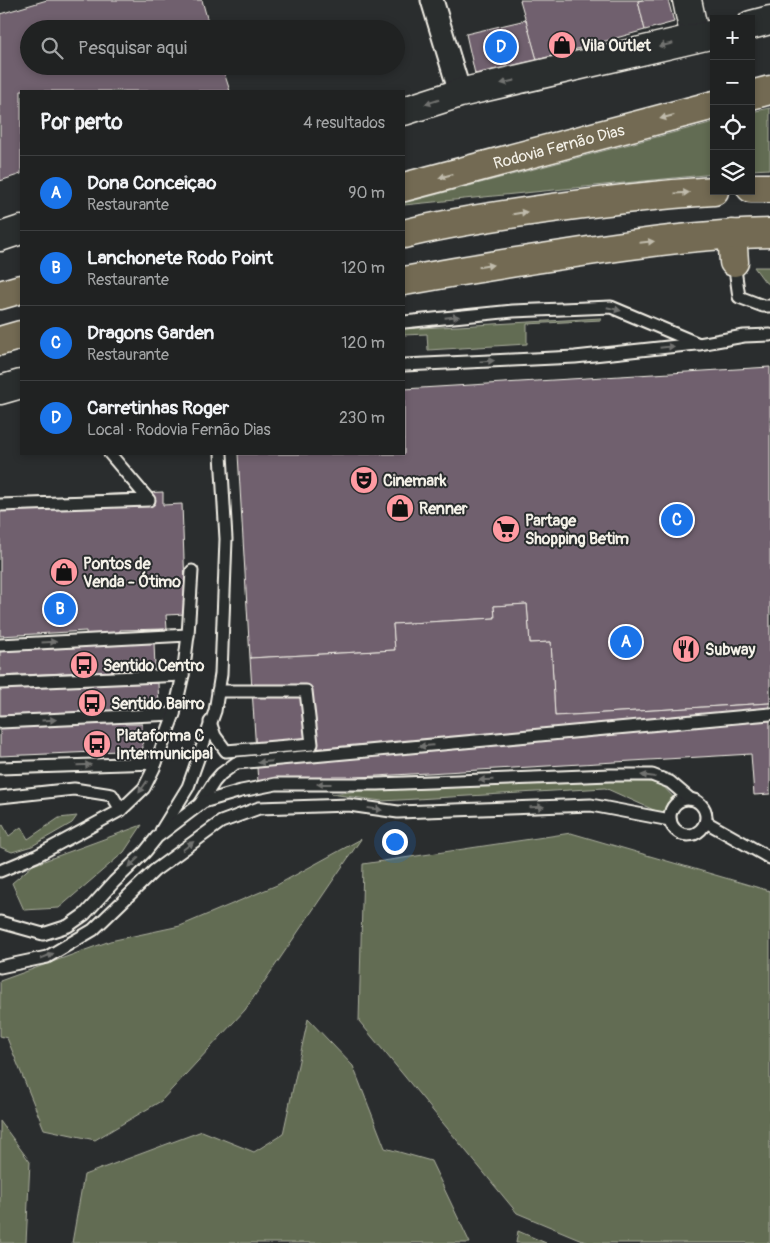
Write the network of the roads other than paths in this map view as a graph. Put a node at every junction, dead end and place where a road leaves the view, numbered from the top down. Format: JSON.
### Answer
{"nodes":[{"id":1,"x":432,"y":0,"type":"edge"},
{"id":2,"x":687,"y":0,"type":"edge"},
{"id":3,"x":770,"y":20,"type":"edge"},
{"id":4,"x":755,"y":24,"type":"edge"},
{"id":5,"x":705,"y":36,"type":"edge"},
{"id":6,"x":770,"y":90,"type":"edge"},
{"id":7,"x":460,"y":93,"type":"junction"},
{"id":8,"x":755,"y":94,"type":"edge"},
{"id":9,"x":710,"y":106,"type":"edge"},
{"id":10,"x":405,"y":111,"type":"edge"},
{"id":11,"x":405,"y":187,"type":"edge"},
{"id":12,"x":755,"y":188,"type":"edge"},
{"id":13,"x":770,"y":188,"type":"edge"},
{"id":14,"x":710,"y":191,"type":"edge"},
{"id":15,"x":20,"y":230,"type":"edge"},
{"id":16,"x":770,"y":233,"type":"edge"},
{"id":17,"x":405,"y":234,"type":"edge"},
{"id":18,"x":732,"y":234,"type":"junction"},
{"id":19,"x":0,"y":236,"type":"edge"},
{"id":20,"x":734,"y":262,"type":"joint"},
{"id":21,"x":405,"y":281,"type":"edge"},
{"id":22,"x":20,"y":289,"type":"edge"},
{"id":23,"x":0,"y":295,"type":"edge"},
{"id":24,"x":770,"y":306,"type":"edge"},
{"id":25,"x":405,"y":322,"type":"edge"},
{"id":26,"x":770,"y":335,"type":"edge"},
{"id":27,"x":20,"y":336,"type":"edge"},
{"id":28,"x":0,"y":341,"type":"edge"},
{"id":29,"x":699,"y":344,"type":"junction"},
{"id":30,"x":405,"y":365,"type":"edge"},
{"id":31,"x":20,"y":384,"type":"edge"},
{"id":32,"x":0,"y":390,"type":"edge"},
{"id":33,"x":111,"y":455,"type":"edge"},
{"id":34,"x":221,"y":455,"type":"edge"},
{"id":35,"x":0,"y":505,"type":"edge"},
{"id":36,"x":192,"y":571,"type":"dead end"},
{"id":37,"x":188,"y":635,"type":"junction"},
{"id":38,"x":0,"y":645,"type":"edge"},
{"id":39,"x":183,"y":675,"type":"junction"},
{"id":40,"x":0,"y":684,"type":"edge"},
{"id":41,"x":218,"y":691,"type":"junction"},
{"id":42,"x":174,"y":714,"type":"junction"},
{"id":43,"x":770,"y":714,"type":"edge"},
{"id":44,"x":0,"y":722,"type":"edge"},
{"id":45,"x":210,"y":722,"type":"junction"},
{"id":46,"x":156,"y":763,"type":"junction"},
{"id":47,"x":0,"y":768,"type":"edge"},
{"id":48,"x":0,"y":797,"type":"edge"},
{"id":49,"x":690,"y":799,"type":"junction"},
{"id":50,"x":200,"y":804,"type":"junction"},
{"id":51,"x":122,"y":810,"type":"junction"},
{"id":52,"x":670,"y":820,"type":"junction"},
{"id":53,"x":706,"y":822,"type":"junction"},
{"id":54,"x":157,"y":837,"type":"junction"},
{"id":55,"x":770,"y":858,"type":"edge"},
{"id":56,"x":0,"y":871,"type":"edge"},
{"id":57,"x":0,"y":922,"type":"edge"},
{"id":58,"x":0,"y":967,"type":"edge"}],
"edges":[{"from":1,"to":7,"type":"street"},
{"from":2,"to":5,"type":"main road"},
{"from":3,"to":4,"type":"main road"},
{"from":5,"to":7,"type":"main road","one_way":true},
{"from":6,"to":8,"type":"highway"},
{"from":7,"to":10,"type":"main road","one_way":true},
{"from":9,"to":11,"type":"highway","name":"Rodovia Fernão Dias","one_way":true},
{"from":12,"to":13,"type":"highway"},
{"from":17,"to":14,"type":"highway","one_way":true},
{"from":15,"to":19,"type":"main road"},
{"from":16,"to":18,"type":"highway"},
{"from":18,"to":20,"type":"highway"},
{"from":21,"to":18,"type":"highway","one_way":true},
{"from":20,"to":24,"type":"lane"},
{"from":22,"to":23,"type":"highway"},
{"from":25,"to":29,"type":"lane","one_way":true},
{"from":26,"to":29,"type":"lane"},
{"from":27,"to":28,"type":"highway"},
{"from":30,"to":29,"type":"lane","one_way":true},
{"from":31,"to":32,"type":"main road"},
{"from":33,"to":35,"type":"lane"},
{"from":34,"to":41,"type":"lane"},
{"from":36,"to":37,"type":"lane"},
{"from":38,"to":37,"type":"lane","one_way":true},
{"from":37,"to":39,"type":"lane"},
{"from":39,"to":40,"type":"lane"},
{"from":39,"to":42,"type":"lane"},
{"from":41,"to":45,"type":"lane"},
{"from":41,"to":45,"type":"lane"},
{"from":44,"to":42,"type":"lane","one_way":true},
{"from":42,"to":46,"type":"lane"},
{"from":43,"to":50,"type":"lane","one_way":true},
{"from":45,"to":54,"type":"lane"},
{"from":47,"to":46,"type":"lane","one_way":true},
{"from":46,"to":51,"type":"lane","one_way":true},
{"from":48,"to":51,"type":"lane"},
{"from":49,"to":50,"type":"lane","one_way":true},
{"from":49,"to":52,"type":"lane"},
{"from":49,"to":53,"type":"lane"},
{"from":50,"to":54,"type":"lane"},
{"from":51,"to":56,"type":"lane"},
{"from":52,"to":53,"type":"lane"},
{"from":58,"to":52,"type":"lane","one_way":true},
{"from":53,"to":55,"type":"lane"},
{"from":54,"to":57,"type":"lane","one_way":true}]}
